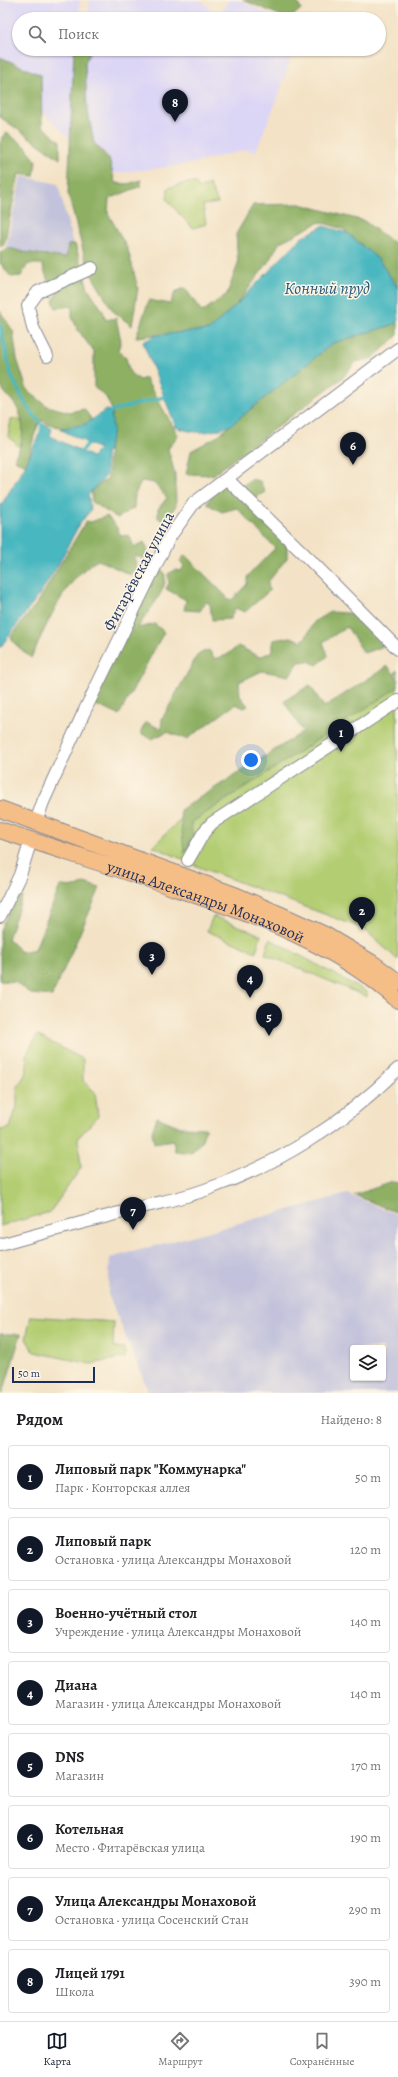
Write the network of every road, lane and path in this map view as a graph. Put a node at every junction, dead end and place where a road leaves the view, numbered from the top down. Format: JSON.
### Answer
{"nodes":[{"id":1,"x":92,"y":268,"type":"dead end"},
{"id":2,"x":398,"y":349,"type":"edge"},
{"id":3,"x":47,"y":356,"type":"dead end"},
{"id":4,"x":227,"y":479,"type":"junction"},
{"id":5,"x":398,"y":649,"type":"edge"},
{"id":6,"x":398,"y":701,"type":"edge"},
{"id":7,"x":0,"y":809,"type":"edge"},
{"id":8,"x":36,"y":822,"type":"junction"},
{"id":9,"x":0,"y":830,"type":"edge"},
{"id":10,"x":32,"y":840,"type":"junction"},
{"id":11,"x":188,"y":860,"type":"dead end"},
{"id":12,"x":0,"y":916,"type":"edge"},
{"id":13,"x":398,"y":982,"type":"edge"},
{"id":14,"x":398,"y":1000,"type":"edge"},
{"id":15,"x":398,"y":1069,"type":"edge"},
{"id":16,"x":0,"y":1246,"type":"edge"}],
"edges":[{"from":1,"to":3,"type":"street"},
{"from":2,"to":4,"type":"street","name":"Фитарёвская улица"},
{"from":4,"to":5,"type":"street"},
{"from":4,"to":8,"type":"street","name":"Фитарёвская улица"},
{"from":6,"to":11,"type":"street"},
{"from":7,"to":8,"type":"main road","name":"улица Александры Монаховой"},
{"from":8,"to":13,"type":"main road","name":"улица Александры Монаховой"},
{"from":9,"to":10,"type":"main road","name":"улица Александры Монаховой"},
{"from":10,"to":12,"type":"street"},
{"from":10,"to":14,"type":"main road","name":"улица Александры Монаховой"},
{"from":15,"to":16,"type":"street"}]}
